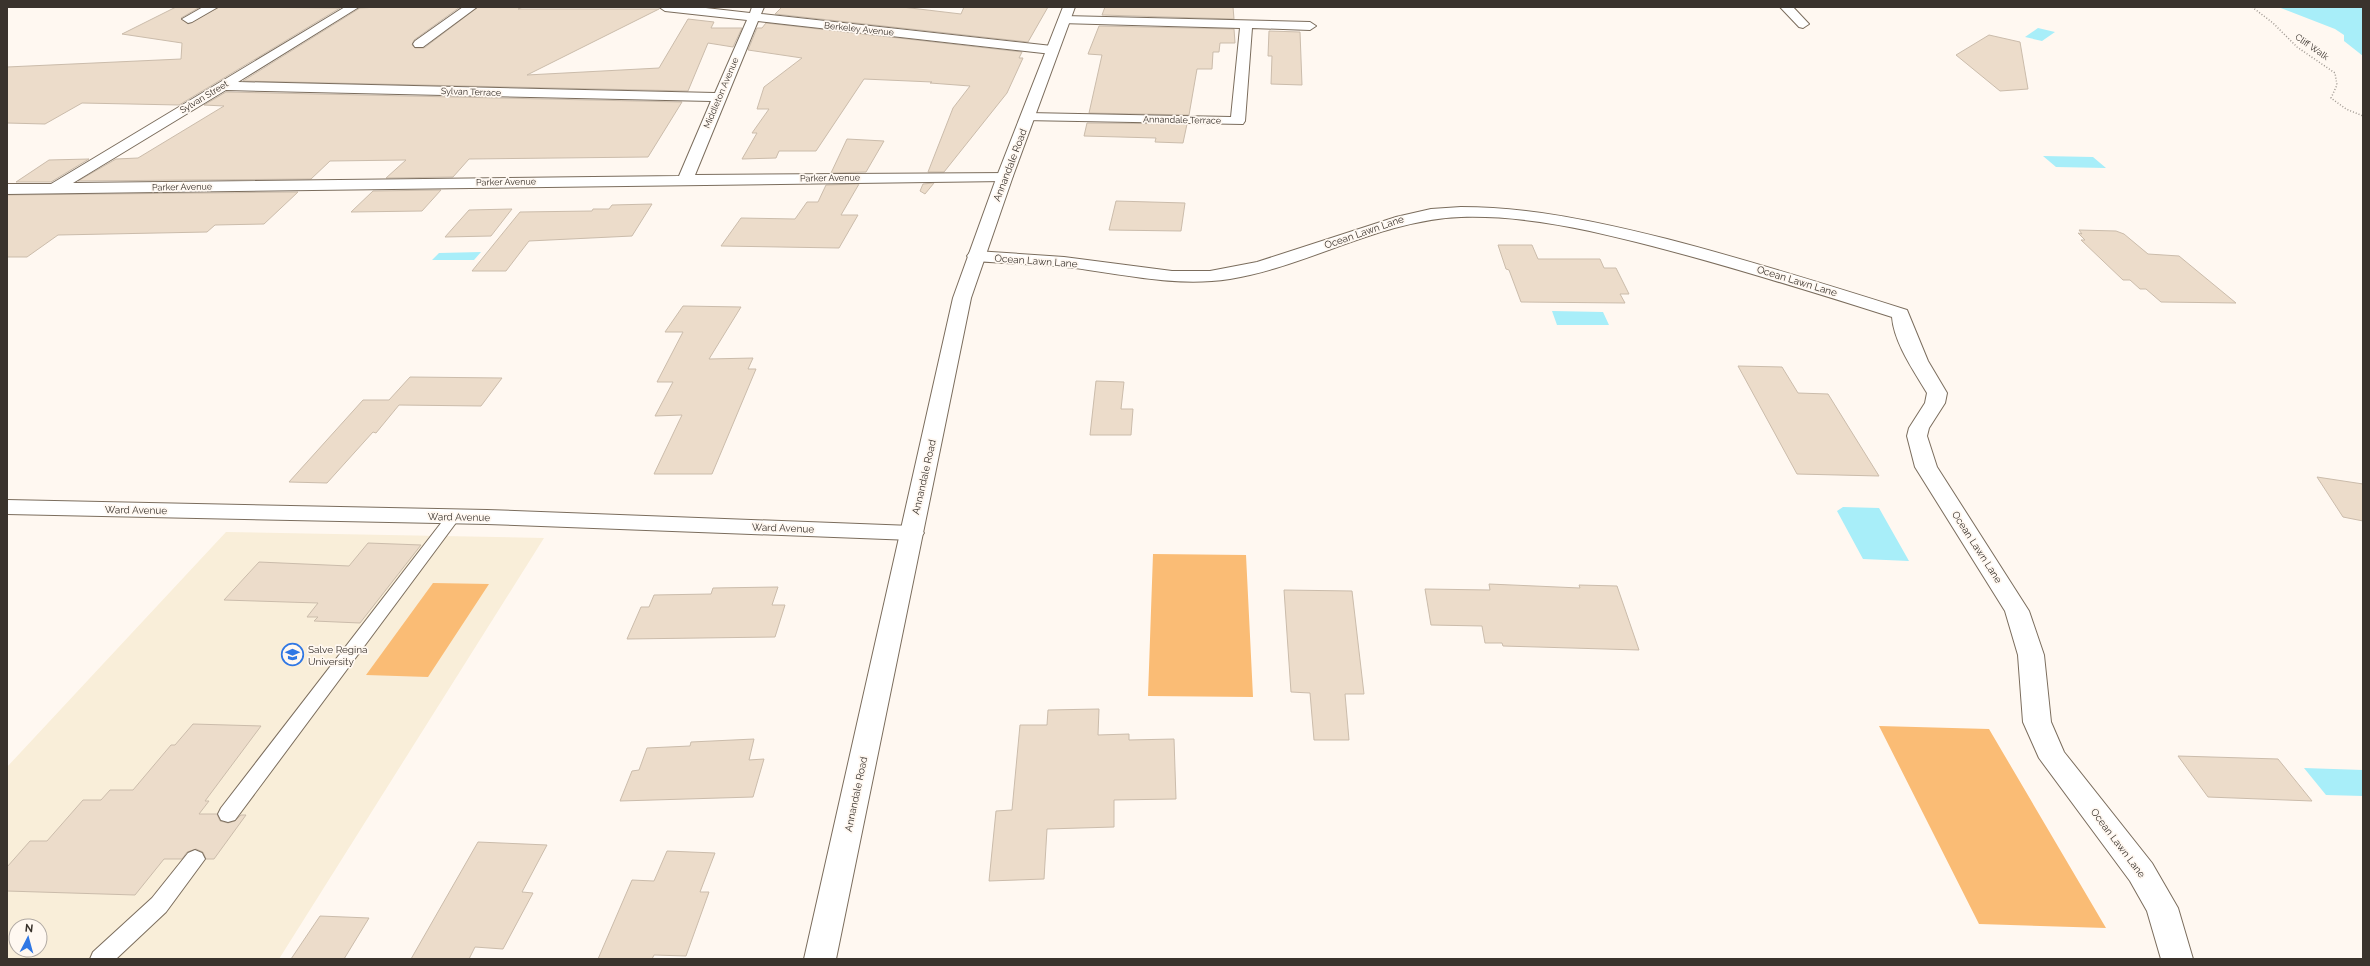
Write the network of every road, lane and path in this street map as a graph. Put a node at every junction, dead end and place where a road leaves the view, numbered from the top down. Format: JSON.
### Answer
{"nodes":[{"id":1,"x":212,"y":7,"type":"edge"},
{"id":2,"x":353,"y":7,"type":"edge"},
{"id":3,"x":471,"y":7,"type":"edge"},
{"id":4,"x":665,"y":7,"type":"edge"},
{"id":5,"x":1786,"y":7,"type":"edge"},
{"id":6,"x":2252,"y":7,"type":"edge"},
{"id":7,"x":756,"y":12,"type":"edge"},
{"id":8,"x":1066,"y":14,"type":"edge"},
{"id":9,"x":188,"y":19,"type":"dead end"},
{"id":10,"x":1246,"y":24,"type":"junction"},
{"id":11,"x":1804,"y":24,"type":"dead end"},
{"id":12,"x":1310,"y":26,"type":"dead end"},
{"id":13,"x":419,"y":44,"type":"dead end"},
{"id":14,"x":1052,"y":50,"type":"junction"},
{"id":15,"x":222,"y":86,"type":"junction"},
{"id":16,"x":719,"y":97,"type":"junction"},
{"id":17,"x":2363,"y":116,"type":"edge"},
{"id":18,"x":1028,"y":117,"type":"junction"},
{"id":19,"x":1005,"y":176,"type":"junction"},
{"id":20,"x":685,"y":180,"type":"junction"},
{"id":21,"x":55,"y":188,"type":"junction"},
{"id":22,"x":7,"y":189,"type":"edge"},
{"id":23,"x":976,"y":256,"type":"junction"},
{"id":24,"x":7,"y":507,"type":"edge"},
{"id":25,"x":453,"y":517,"type":"junction"},
{"id":26,"x":912,"y":533,"type":"junction"},
{"id":27,"x":228,"y":814,"type":"dead end"},
{"id":28,"x":195,"y":859,"type":"dead end"},
{"id":29,"x":101,"y":959,"type":"edge"},
{"id":30,"x":820,"y":959,"type":"edge"},
{"id":31,"x":2176,"y":959,"type":"edge"}],
"edges":[{"from":1,"to":9,"type":"street"},
{"from":2,"to":15,"type":"street","name":"Sylvan Street"},
{"from":3,"to":13,"type":"street"},
{"from":4,"to":7,"type":"street","name":"Berkeley Avenue"},
{"from":5,"to":11,"type":"street"},
{"from":6,"to":17,"type":"path","name":"Cliff Walk"},
{"from":7,"to":14,"type":"street","name":"Berkeley Avenue"},
{"from":7,"to":16,"type":"street","name":"Middleton Avenue"},
{"from":8,"to":10,"type":"street"},
{"from":8,"to":14,"type":"street","name":"Annandale Road"},
{"from":10,"to":12,"type":"street"},
{"from":10,"to":18,"type":"street","name":"Annandale Terrace"},
{"from":14,"to":18,"type":"street","name":"Annandale Road"},
{"from":15,"to":16,"type":"street","name":"Sylvan Terrace"},
{"from":15,"to":21,"type":"street","name":"Sylvan Street"},
{"from":16,"to":20,"type":"street","name":"Middleton Avenue"},
{"from":18,"to":19,"type":"street","name":"Annandale Road"},
{"from":19,"to":20,"type":"street","name":"Parker Avenue"},
{"from":19,"to":23,"type":"street","name":"Annandale Road"},
{"from":20,"to":21,"type":"street","name":"Parker Avenue"},
{"from":21,"to":22,"type":"street","name":"Parker Avenue"},
{"from":23,"to":26,"type":"street","name":"Annandale Road"},
{"from":23,"to":31,"type":"street","name":"Ocean Lawn Lane"},
{"from":24,"to":25,"type":"street","name":"Ward Avenue"},
{"from":25,"to":26,"type":"street","name":"Ward Avenue"},
{"from":25,"to":27,"type":"lane"},
{"from":26,"to":30,"type":"street","name":"Annandale Road"},
{"from":28,"to":29,"type":"lane"}]}
